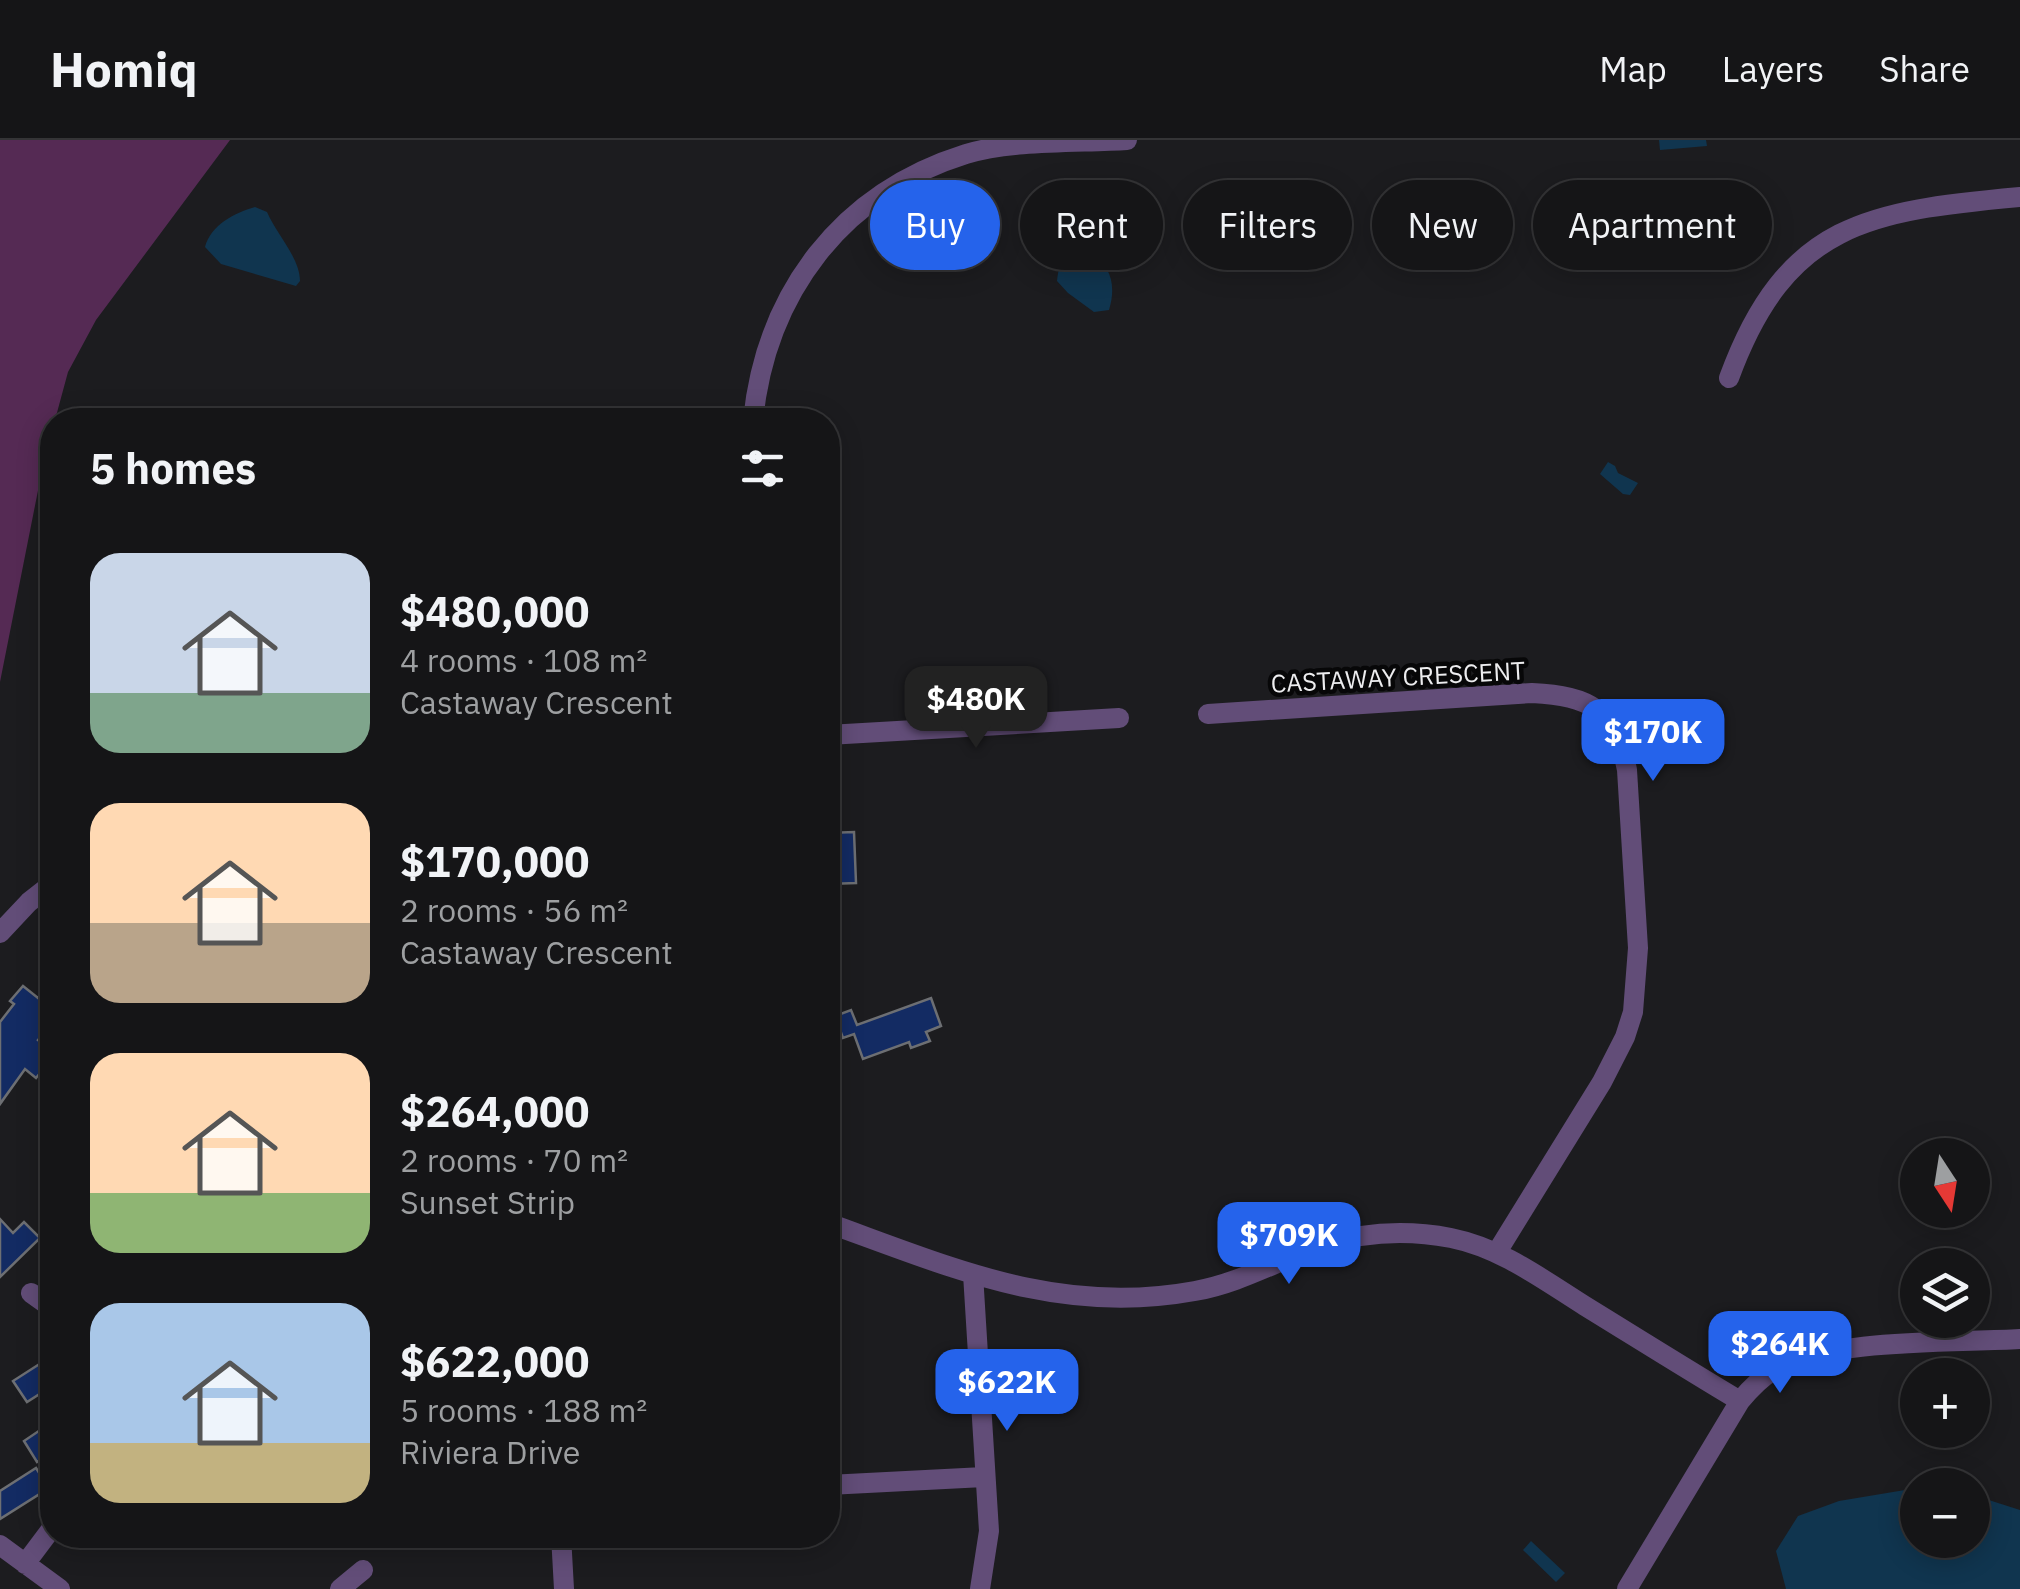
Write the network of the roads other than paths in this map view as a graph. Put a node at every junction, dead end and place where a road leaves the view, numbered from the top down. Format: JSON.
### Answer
{"nodes":[{"id":1,"x":1127,"y":140,"type":"edge"},
{"id":2,"x":2020,"y":197,"type":"edge"},
{"id":3,"x":1729,"y":378,"type":"dead end"},
{"id":4,"x":755,"y":408,"type":"edge"},
{"id":5,"x":1208,"y":714,"type":"dead end"},
{"id":6,"x":1119,"y":718,"type":"dead end"},
{"id":7,"x":840,"y":735,"type":"edge"},
{"id":8,"x":40,"y":893,"type":"edge"},
{"id":9,"x":0,"y":933,"type":"edge"},
{"id":10,"x":840,"y":1228,"type":"edge"},
{"id":11,"x":1498,"y":1252,"type":"junction"},
{"id":12,"x":974,"y":1274,"type":"junction"},
{"id":13,"x":31,"y":1293,"type":"dead end"},
{"id":14,"x":40,"y":1299,"type":"edge"},
{"id":15,"x":2020,"y":1339,"type":"edge"},
{"id":16,"x":1740,"y":1402,"type":"junction"},
{"id":17,"x":984,"y":1476,"type":"junction"},
{"id":18,"x":840,"y":1484,"type":"edge"},
{"id":19,"x":40,"y":1544,"type":"edge"},
{"id":20,"x":0,"y":1546,"type":"edge"},
{"id":21,"x":561,"y":1548,"type":"edge"},
{"id":22,"x":25,"y":1564,"type":"junction"},
{"id":23,"x":363,"y":1570,"type":"dead end"},
{"id":24,"x":60,"y":1589,"type":"edge"},
{"id":25,"x":340,"y":1589,"type":"edge"},
{"id":26,"x":564,"y":1589,"type":"edge"},
{"id":27,"x":980,"y":1589,"type":"edge"},
{"id":28,"x":1627,"y":1589,"type":"edge"}],
"edges":[{"from":1,"to":4,"type":"street"},
{"from":2,"to":3,"type":"street"},
{"from":5,"to":11,"type":"street","name":"CASTAWAY CRESCENT"},
{"from":6,"to":7,"type":"street"},
{"from":8,"to":9,"type":"street"},
{"from":10,"to":12,"type":"street"},
{"from":11,"to":12,"type":"street"},
{"from":11,"to":16,"type":"street"},
{"from":12,"to":17,"type":"street"},
{"from":13,"to":14,"type":"street"},
{"from":15,"to":16,"type":"street"},
{"from":16,"to":28,"type":"street"},
{"from":17,"to":18,"type":"street"},
{"from":17,"to":27,"type":"street"},
{"from":19,"to":22,"type":"street"},
{"from":20,"to":22,"type":"street"},
{"from":21,"to":26,"type":"street"},
{"from":22,"to":24,"type":"street"},
{"from":23,"to":25,"type":"street"}]}
